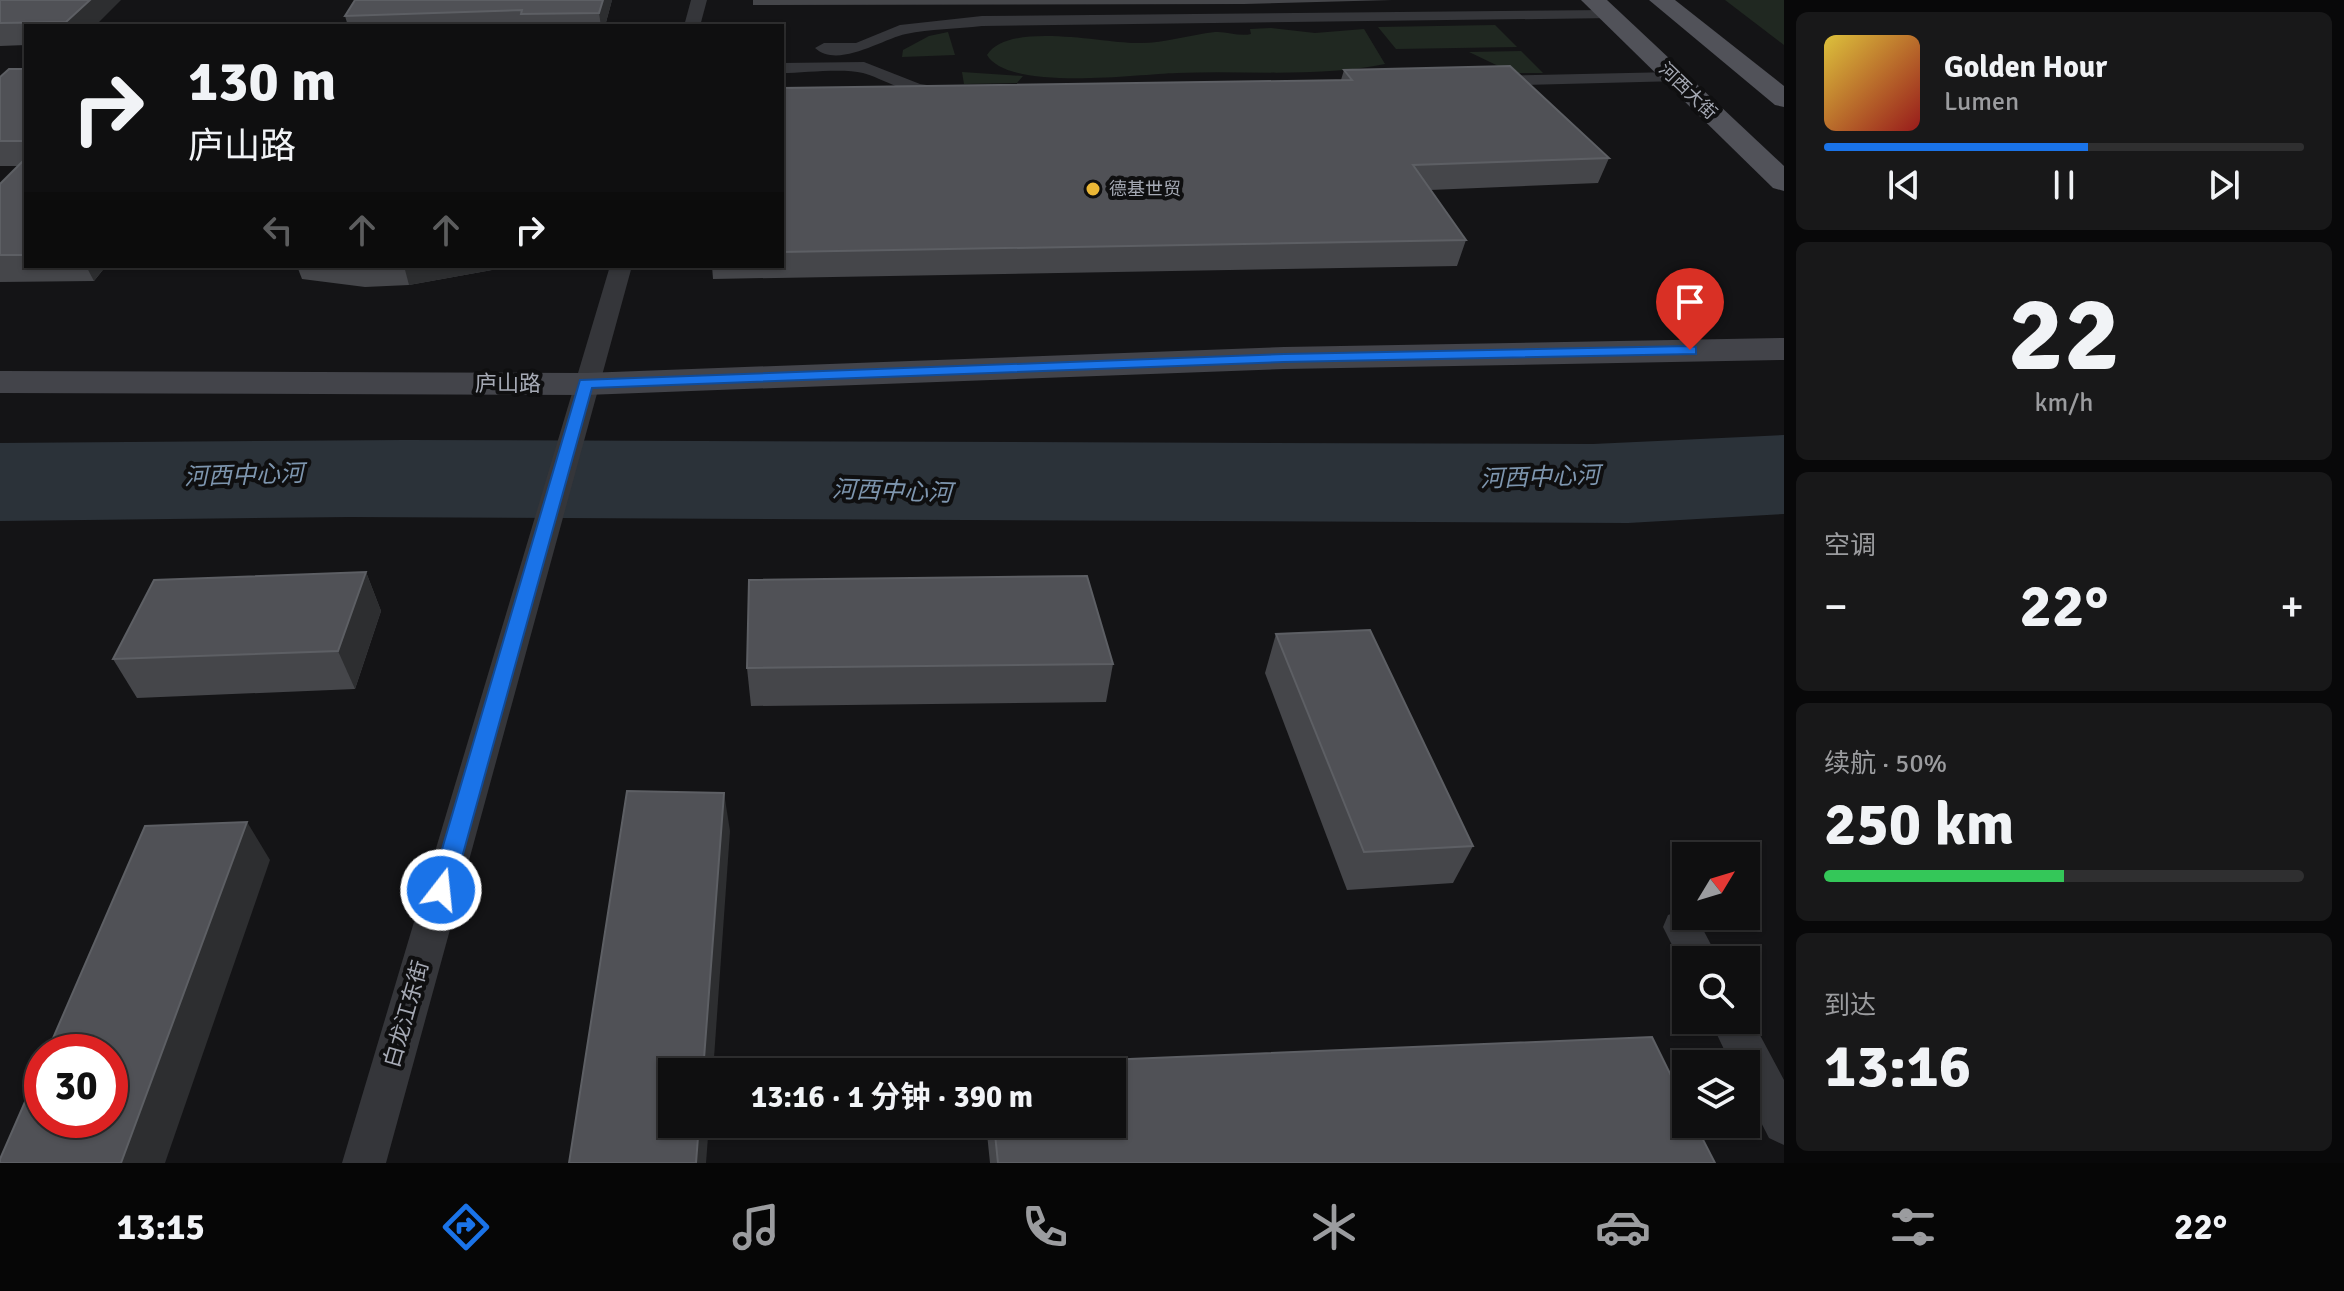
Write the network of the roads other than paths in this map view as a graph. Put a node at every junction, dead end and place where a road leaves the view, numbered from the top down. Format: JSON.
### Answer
{"nodes":[{"id":1,"x":699,"y":0,"type":"edge"},
{"id":2,"x":1661,"y":0,"type":"edge"},
{"id":3,"x":1600,"y":7,"type":"edge"},
{"id":4,"x":693,"y":24,"type":"edge"},
{"id":5,"x":813,"y":48,"type":"dead end"},
{"id":6,"x":784,"y":68,"type":"edge"},
{"id":7,"x":1674,"y":77,"type":"junction"},
{"id":8,"x":1470,"y":82,"type":"edge"},
{"id":9,"x":969,"y":93,"type":"edge"},
{"id":10,"x":1784,"y":99,"type":"edge"},
{"id":11,"x":1784,"y":182,"type":"edge"},
{"id":12,"x":620,"y":268,"type":"edge"},
{"id":13,"x":1784,"y":349,"type":"edge"},
{"id":14,"x":0,"y":382,"type":"edge"},
{"id":15,"x":586,"y":384,"type":"junction"},
{"id":16,"x":1737,"y":1034,"type":"edge"},
{"id":17,"x":1784,"y":1123,"type":"edge"},
{"id":18,"x":364,"y":1163,"type":"edge"}],
"edges":[{"from":1,"to":4,"type":"street"},
{"from":2,"to":10,"type":"main road"},
{"from":3,"to":5,"type":"street"},
{"from":3,"to":7,"type":"main road","name":"河西大街"},
{"from":6,"to":9,"type":"street"},
{"from":7,"to":8,"type":"street"},
{"from":7,"to":11,"type":"main road","name":"河西大街"},
{"from":12,"to":15,"type":"street","name":"白龙江东街"},
{"from":13,"to":15,"type":"main road","name":"庐山路"},
{"from":14,"to":15,"type":"main road","name":"庐山路"},
{"from":15,"to":18,"type":"street","name":"白龙江东街"},
{"from":16,"to":17,"type":"street"}]}
